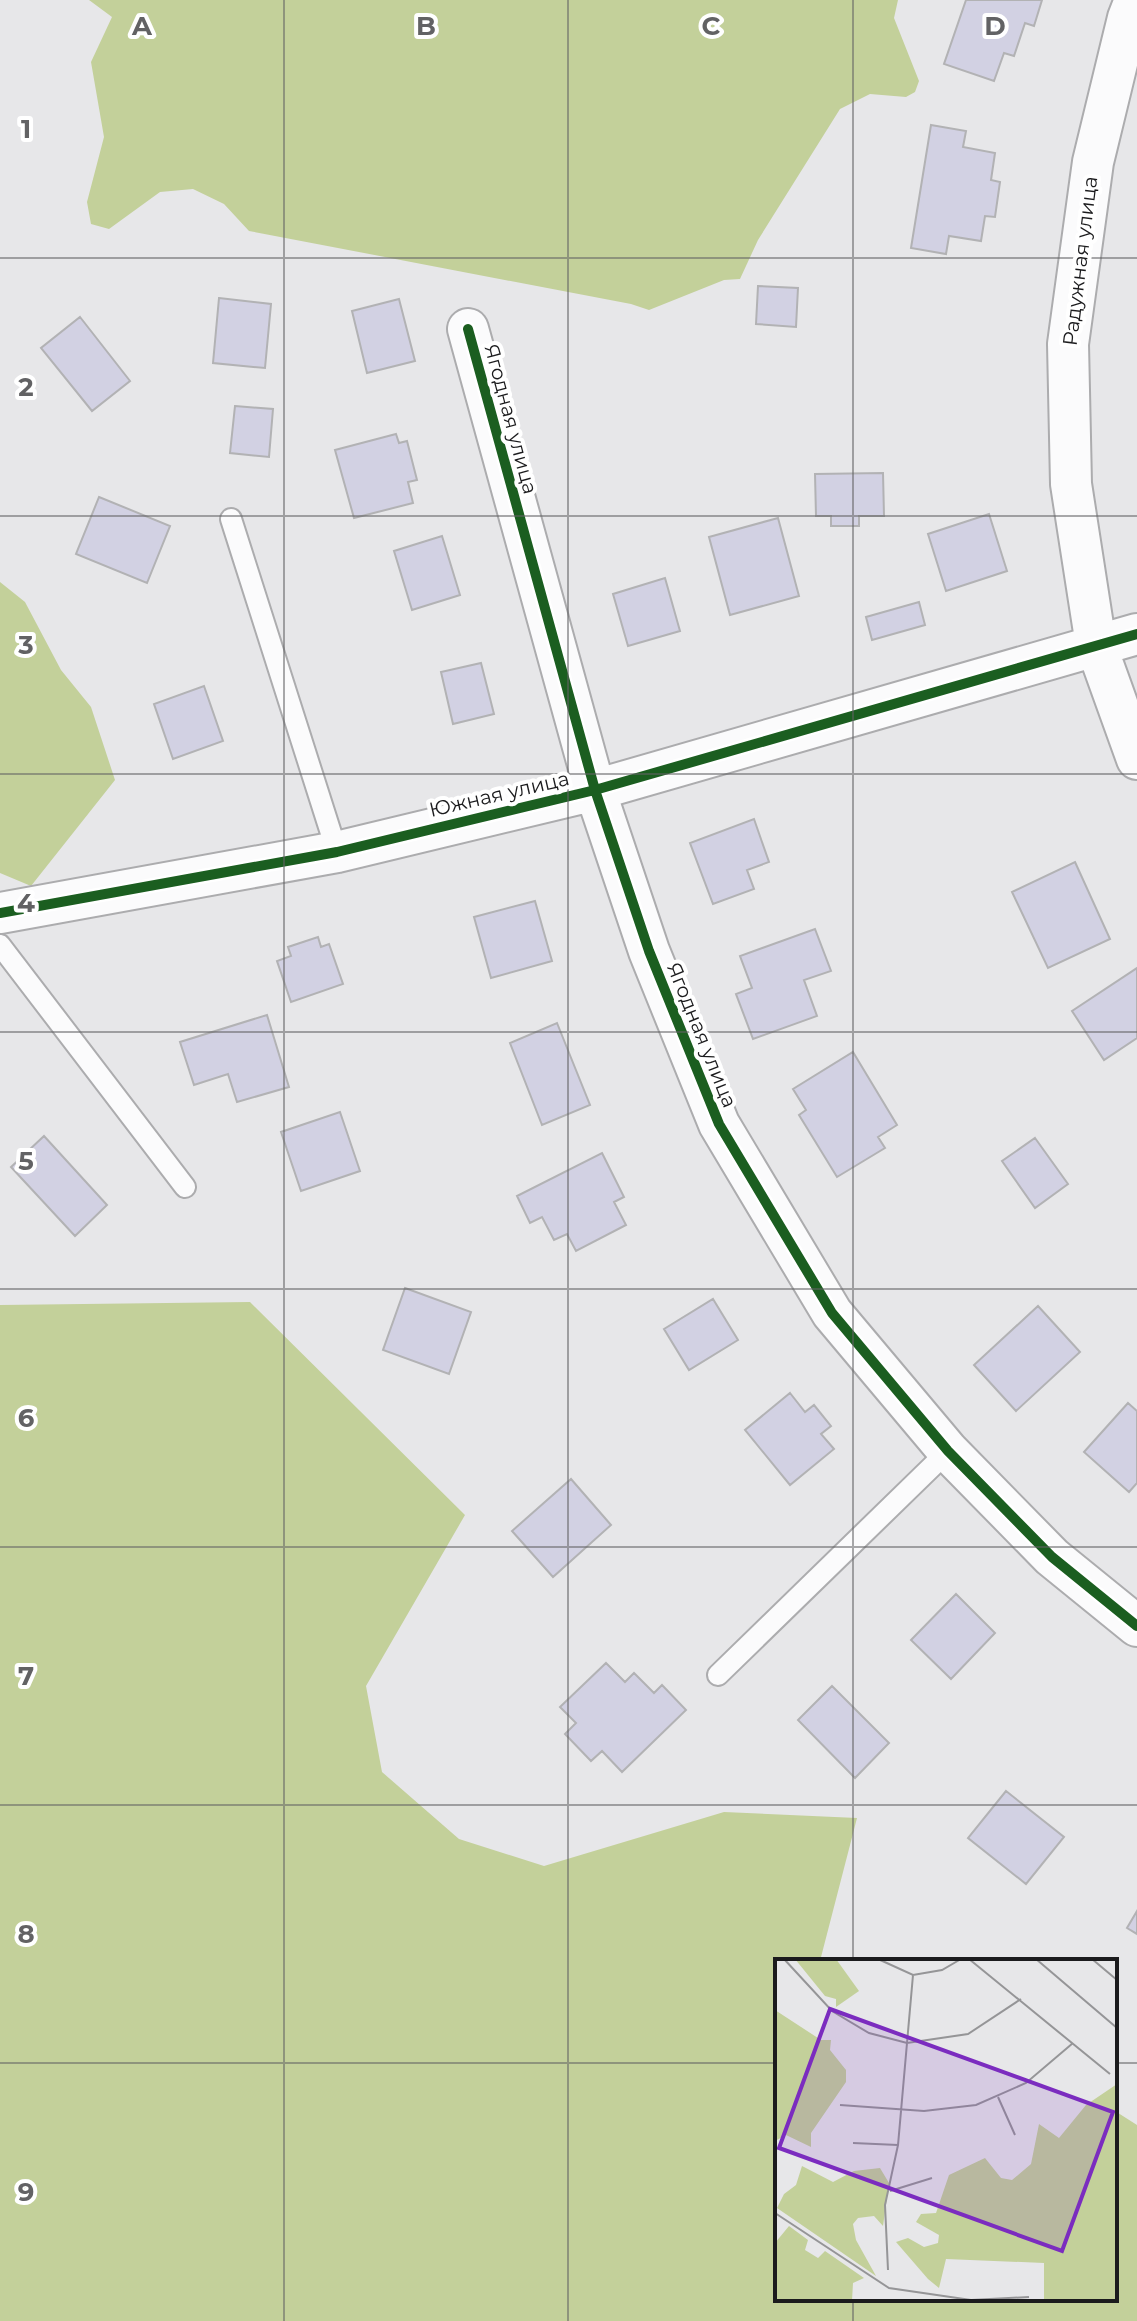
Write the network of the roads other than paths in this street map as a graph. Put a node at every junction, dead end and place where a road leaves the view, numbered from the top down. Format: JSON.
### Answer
{"nodes":[{"id":1,"x":1135,"y":0,"type":"edge"},
{"id":2,"x":468,"y":329,"type":"dead end"},
{"id":3,"x":231,"y":519,"type":"dead end"},
{"id":4,"x":1137,"y":634,"type":"edge"},
{"id":5,"x":1096,"y":645,"type":"junction"},
{"id":6,"x":1137,"y":759,"type":"edge"},
{"id":7,"x":595,"y":790,"type":"junction"},
{"id":8,"x":337,"y":852,"type":"junction"},
{"id":9,"x":0,"y":913,"type":"edge"},
{"id":10,"x":0,"y":945,"type":"edge"},
{"id":11,"x":185,"y":1187,"type":"dead end"},
{"id":12,"x":948,"y":1451,"type":"junction"},
{"id":13,"x":1137,"y":1626,"type":"edge"},
{"id":14,"x":718,"y":1675,"type":"dead end"}],
"edges":[{"from":1,"to":5,"type":"street","name":"Радужная улица"},
{"from":2,"to":7,"type":"street","name":"Ягодная улица"},
{"from":3,"to":8,"type":"lane"},
{"from":4,"to":5,"type":"street","name":"Южная улица"},
{"from":5,"to":6,"type":"street","name":"Радужная улица"},
{"from":5,"to":7,"type":"street","name":"Южная улица"},
{"from":7,"to":8,"type":"street","name":"Южная улица"},
{"from":7,"to":12,"type":"street","name":"Ягодная улица"},
{"from":8,"to":9,"type":"street","name":"Южная улица"},
{"from":10,"to":11,"type":"lane"},
{"from":12,"to":13,"type":"street","name":"Ягодная улица"},
{"from":12,"to":14,"type":"lane"}]}
